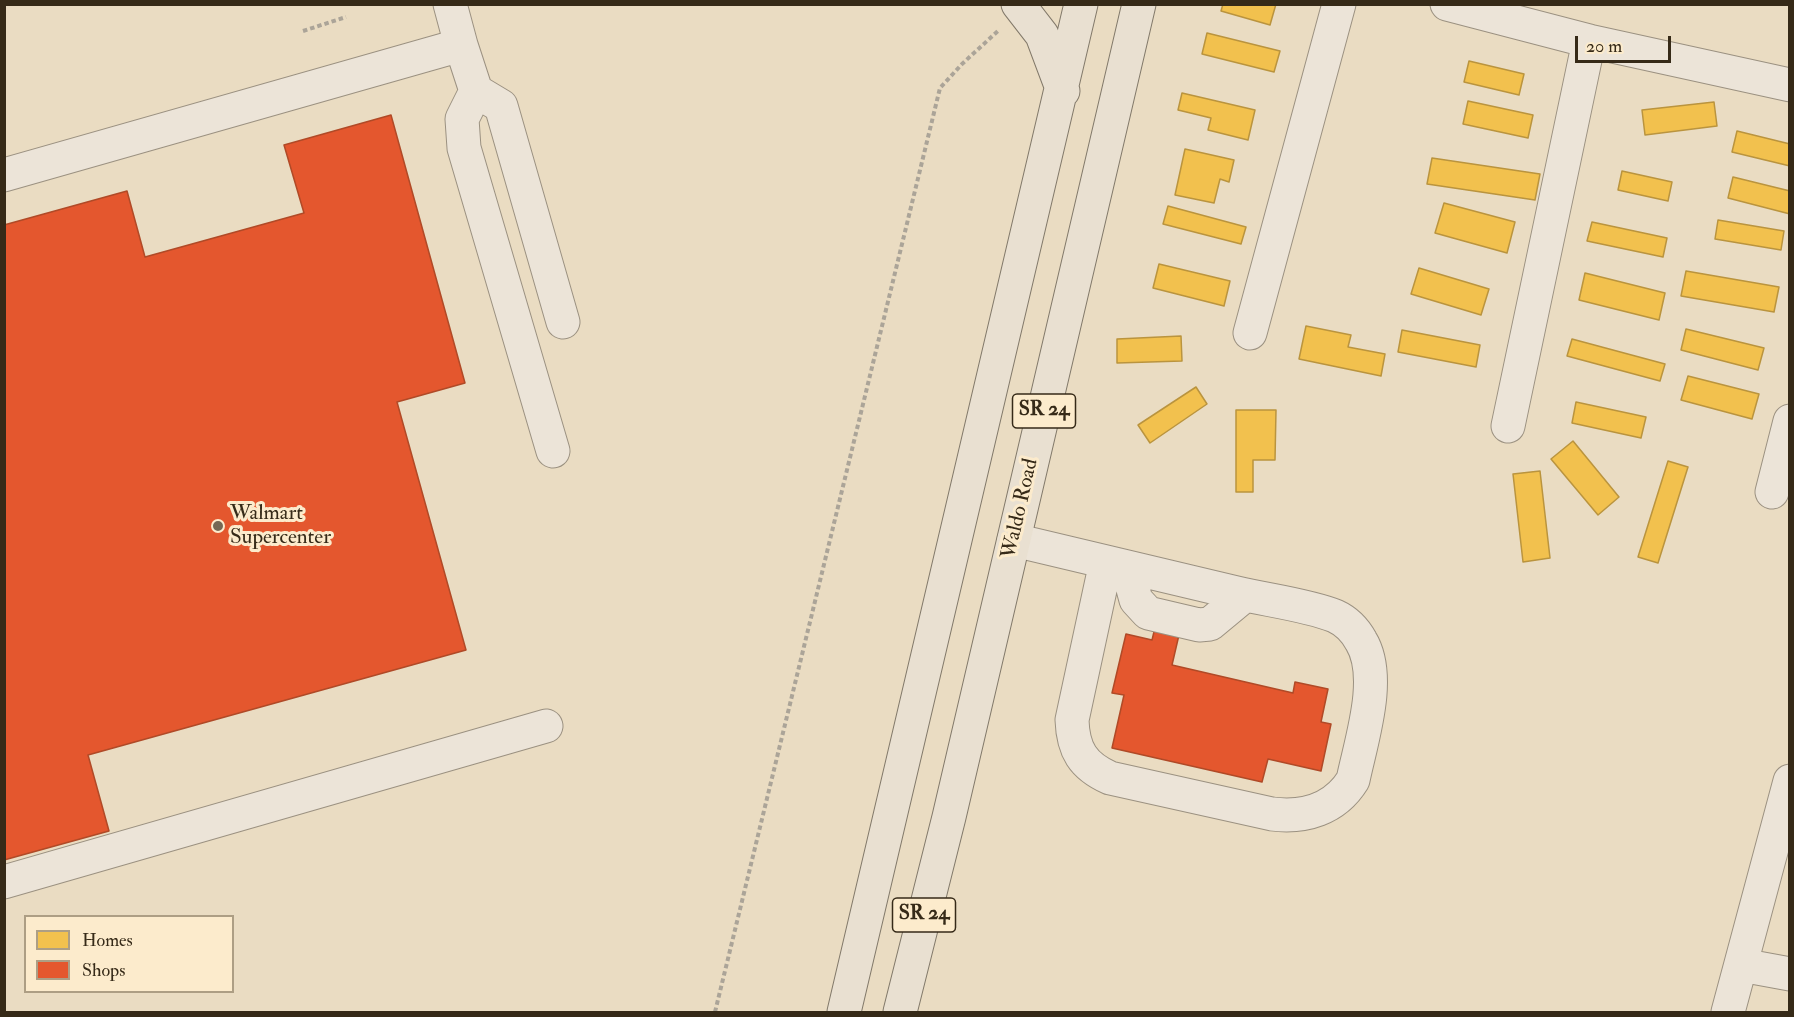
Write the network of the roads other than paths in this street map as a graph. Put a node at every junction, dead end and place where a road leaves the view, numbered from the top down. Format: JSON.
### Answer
{"nodes":[{"id":1,"x":450,"y":4,"type":"edge"},
{"id":2,"x":1082,"y":4,"type":"edge"},
{"id":3,"x":1139,"y":4,"type":"edge"},
{"id":4,"x":1339,"y":4,"type":"edge"},
{"id":5,"x":1447,"y":4,"type":"edge"},
{"id":6,"x":1011,"y":16,"type":"edge"},
{"id":7,"x":1589,"y":41,"type":"junction"},
{"id":8,"x":461,"y":45,"type":"junction"},
{"id":9,"x":1790,"y":85,"type":"edge"},
{"id":10,"x":476,"y":91,"type":"junction"},
{"id":11,"x":1063,"y":91,"type":"junction"},
{"id":12,"x":4,"y":175,"type":"edge"},
{"id":13,"x":563,"y":322,"type":"dead end"},
{"id":14,"x":1250,"y":333,"type":"dead end"},
{"id":15,"x":1790,"y":421,"type":"edge"},
{"id":16,"x":1508,"y":426,"type":"dead end"},
{"id":17,"x":553,"y":451,"type":"dead end"},
{"id":18,"x":1772,"y":492,"type":"dead end"},
{"id":19,"x":1014,"y":540,"type":"junction"},
{"id":20,"x":1116,"y":564,"type":"junction"},
{"id":21,"x":546,"y":726,"type":"dead end"},
{"id":22,"x":1790,"y":781,"type":"edge"},
{"id":23,"x":4,"y":882,"type":"edge"},
{"id":24,"x":1741,"y":964,"type":"junction"},
{"id":25,"x":1790,"y":974,"type":"edge"},
{"id":26,"x":844,"y":1012,"type":"edge"},
{"id":27,"x":900,"y":1012,"type":"edge"},
{"id":28,"x":1728,"y":1012,"type":"edge"}],
"edges":[{"from":1,"to":8,"type":"street"},
{"from":2,"to":11,"type":"highway","number":"SR 24"},
{"from":3,"to":19,"type":"highway","name":"Waldo Road","number":"SR 24"},
{"from":4,"to":14,"type":"street"},
{"from":5,"to":7,"type":"street"},
{"from":6,"to":11,"type":"highway"},
{"from":7,"to":9,"type":"street"},
{"from":7,"to":16,"type":"street"},
{"from":8,"to":10,"type":"street"},
{"from":8,"to":12,"type":"street"},
{"from":10,"to":13,"type":"street"},
{"from":10,"to":17,"type":"street"},
{"from":11,"to":26,"type":"highway","number":"SR 24"},
{"from":15,"to":18,"type":"street"},
{"from":19,"to":20,"type":"street"},
{"from":19,"to":27,"type":"highway","name":"Waldo Road","number":"SR 24"},
{"from":20,"to":20,"type":"street"},
{"from":21,"to":23,"type":"street"},
{"from":22,"to":24,"type":"street"},
{"from":24,"to":25,"type":"street"},
{"from":24,"to":28,"type":"street"}]}
